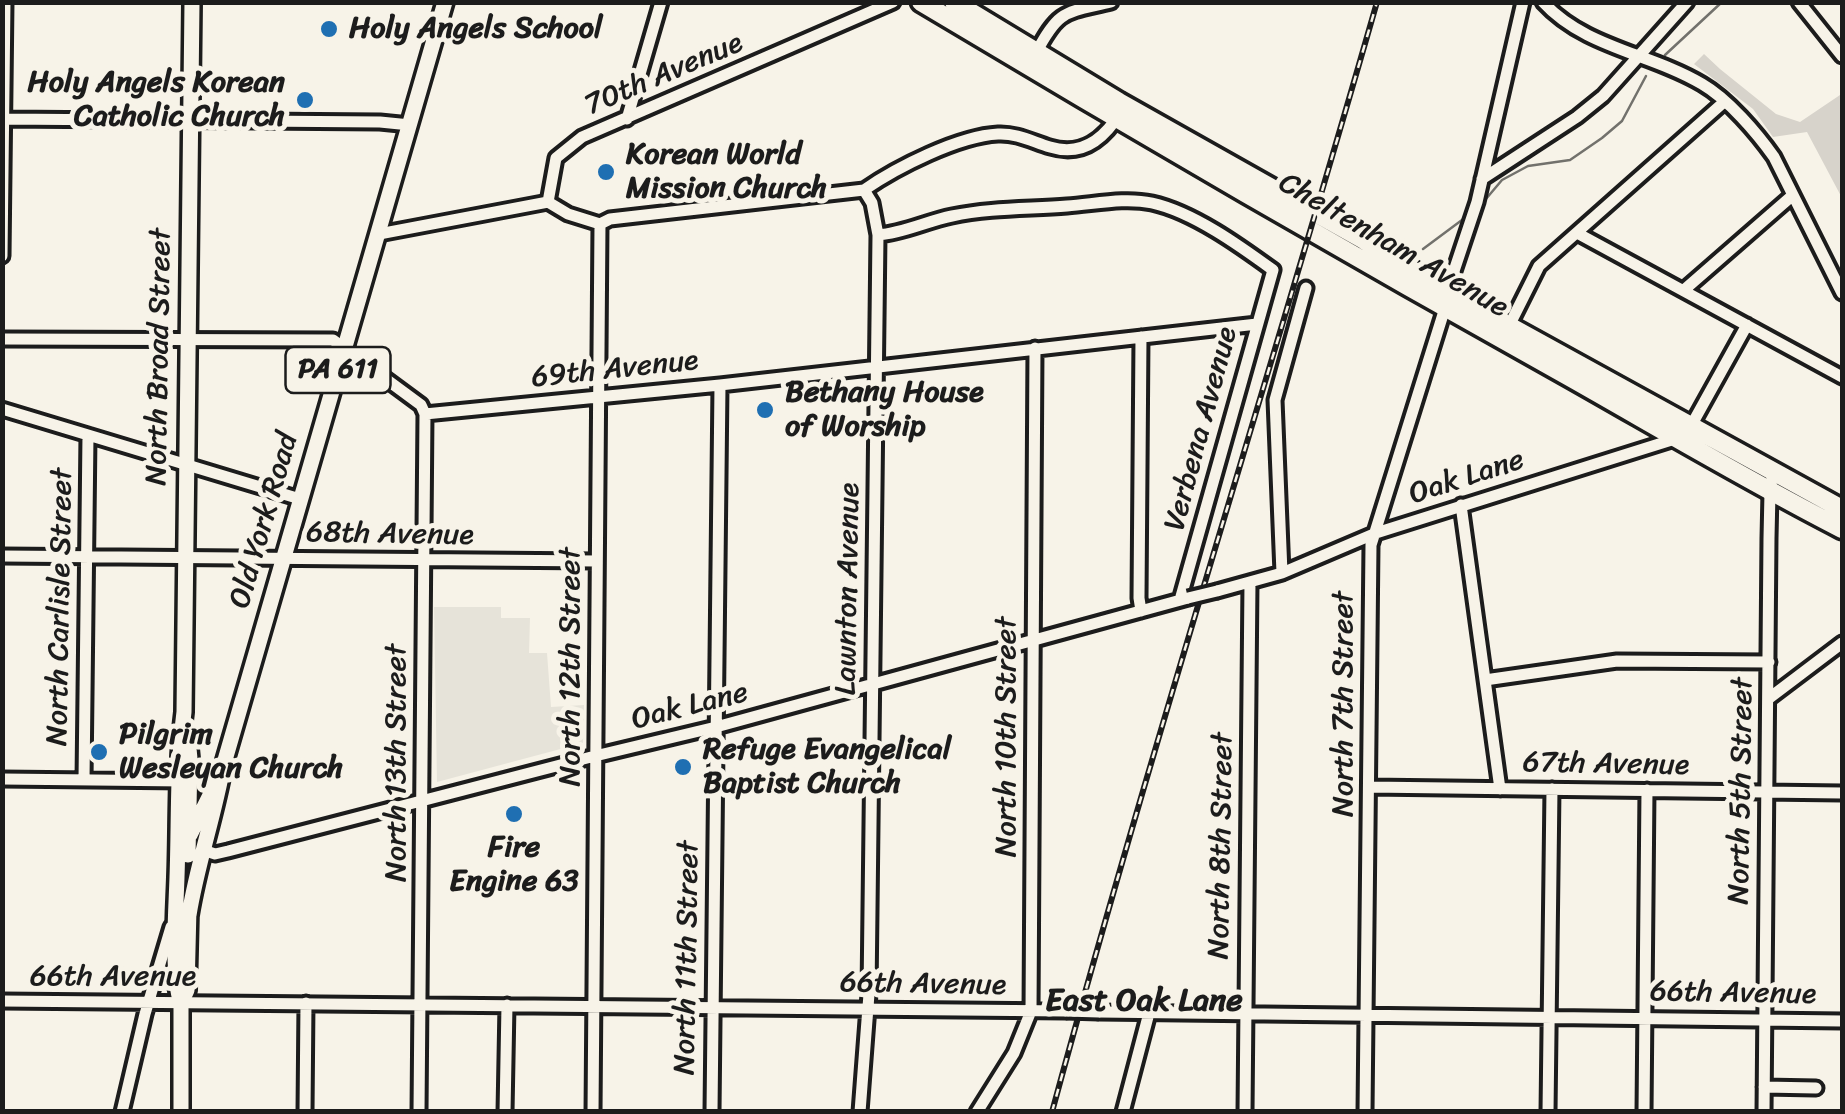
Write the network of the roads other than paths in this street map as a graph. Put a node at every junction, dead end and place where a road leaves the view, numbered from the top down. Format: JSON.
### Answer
{"nodes":[{"id":1,"x":5,"y":2,"type":"edge"},
{"id":2,"x":192,"y":2,"type":"edge"},
{"id":3,"x":445,"y":2,"type":"edge"},
{"id":4,"x":661,"y":2,"type":"edge"},
{"id":5,"x":893,"y":2,"type":"edge"},
{"id":6,"x":921,"y":2,"type":"edge"},
{"id":7,"x":954,"y":2,"type":"edge"},
{"id":8,"x":1110,"y":2,"type":"edge"},
{"id":9,"x":1523,"y":2,"type":"edge"},
{"id":10,"x":1543,"y":2,"type":"edge"},
{"id":11,"x":1686,"y":2,"type":"edge"},
{"id":12,"x":1799,"y":2,"type":"edge"},
{"id":13,"x":1036,"y":53,"type":"junction"},
{"id":14,"x":1842,"y":56,"type":"edge"},
{"id":15,"x":1639,"y":57,"type":"junction"},
{"id":16,"x":1724,"y":102,"type":"junction"},
{"id":17,"x":1120,"y":112,"type":"junction"},
{"id":18,"x":4,"y":118,"type":"edge"},
{"id":19,"x":628,"y":119,"type":"junction"},
{"id":20,"x":190,"y":121,"type":"junction"},
{"id":21,"x":410,"y":125,"type":"junction"},
{"id":22,"x":1482,"y":179,"type":"junction"},
{"id":23,"x":864,"y":190,"type":"junction"},
{"id":24,"x":1793,"y":196,"type":"junction"},
{"id":25,"x":548,"y":202,"type":"junction"},
{"id":26,"x":600,"y":224,"type":"junction"},
{"id":27,"x":378,"y":234,"type":"junction"},
{"id":28,"x":1577,"y":234,"type":"junction"},
{"id":29,"x":878,"y":236,"type":"junction"},
{"id":30,"x":2,"y":256,"type":"edge"},
{"id":31,"x":1306,"y":288,"type":"dead end"},
{"id":32,"x":1684,"y":290,"type":"junction"},
{"id":33,"x":1842,"y":293,"type":"edge"},
{"id":34,"x":1446,"y":300,"type":"junction"},
{"id":35,"x":1257,"y":324,"type":"junction"},
{"id":36,"x":1747,"y":325,"type":"junction"},
{"id":37,"x":1509,"y":326,"type":"junction"},
{"id":38,"x":1141,"y":337,"type":"junction"},
{"id":39,"x":2,"y":339,"type":"edge"},
{"id":40,"x":188,"y":339,"type":"junction"},
{"id":41,"x":344,"y":347,"type":"junction"},
{"id":42,"x":1035,"y":348,"type":"junction"},
{"id":43,"x":876,"y":367,"type":"junction"},
{"id":44,"x":1842,"y":377,"type":"edge"},
{"id":45,"x":720,"y":385,"type":"junction"},
{"id":46,"x":598,"y":396,"type":"junction"},
{"id":47,"x":2,"y":409,"type":"edge"},
{"id":48,"x":425,"y":414,"type":"junction"},
{"id":49,"x":1685,"y":432,"type":"junction"},
{"id":50,"x":88,"y":436,"type":"junction"},
{"id":51,"x":187,"y":464,"type":"junction"},
{"id":52,"x":1773,"y":471,"type":"junction"},
{"id":53,"x":1770,"y":492,"type":"junction"},
{"id":54,"x":300,"y":499,"type":"junction"},
{"id":55,"x":1461,"y":505,"type":"junction"},
{"id":56,"x":1842,"y":509,"type":"edge"},
{"id":57,"x":1842,"y":529,"type":"edge"},
{"id":58,"x":1376,"y":533,"type":"junction"},
{"id":59,"x":2,"y":556,"type":"edge"},
{"id":60,"x":87,"y":558,"type":"junction"},
{"id":61,"x":282,"y":558,"type":"junction"},
{"id":62,"x":186,"y":559,"type":"junction"},
{"id":63,"x":422,"y":561,"type":"junction"},
{"id":64,"x":597,"y":561,"type":"junction"},
{"id":65,"x":1282,"y":573,"type":"junction"},
{"id":66,"x":1250,"y":582,"type":"junction"},
{"id":67,"x":1184,"y":599,"type":"junction"},
{"id":68,"x":1142,"y":611,"type":"junction"},
{"id":69,"x":1033,"y":640,"type":"junction"},
{"id":70,"x":1842,"y":644,"type":"edge"},
{"id":71,"x":1768,"y":662,"type":"junction"},
{"id":72,"x":1485,"y":680,"type":"junction"},
{"id":73,"x":873,"y":684,"type":"junction"},
{"id":74,"x":1768,"y":699,"type":"junction"},
{"id":75,"x":184,"y":712,"type":"junction"},
{"id":76,"x":716,"y":727,"type":"junction"},
{"id":77,"x":596,"y":756,"type":"junction"},
{"id":78,"x":190,"y":759,"type":"junction"},
{"id":79,"x":222,"y":767,"type":"junction"},
{"id":80,"x":2,"y":780,"type":"edge"},
{"id":81,"x":84,"y":780,"type":"junction"},
{"id":82,"x":184,"y":781,"type":"junction"},
{"id":83,"x":1369,"y":788,"type":"junction"},
{"id":84,"x":1500,"y":789,"type":"junction"},
{"id":85,"x":1552,"y":790,"type":"junction"},
{"id":86,"x":1647,"y":790,"type":"junction"},
{"id":87,"x":1767,"y":792,"type":"junction"},
{"id":88,"x":1842,"y":792,"type":"edge"},
{"id":89,"x":422,"y":801,"type":"junction"},
{"id":90,"x":188,"y":839,"type":"junction"},
{"id":91,"x":203,"y":850,"type":"junction"},
{"id":92,"x":178,"y":856,"type":"junction"},
{"id":93,"x":183,"y":912,"type":"junction"},
{"id":94,"x":2,"y":1001,"type":"edge"},
{"id":95,"x":149,"y":1002,"type":"junction"},
{"id":96,"x":182,"y":1003,"type":"junction"},
{"id":97,"x":306,"y":1003,"type":"junction"},
{"id":98,"x":420,"y":1005,"type":"junction"},
{"id":99,"x":507,"y":1005,"type":"junction"},
{"id":100,"x":594,"y":1007,"type":"junction"},
{"id":101,"x":712,"y":1007,"type":"junction"},
{"id":102,"x":868,"y":1008,"type":"junction"},
{"id":103,"x":1031,"y":1012,"type":"junction"},
{"id":104,"x":1149,"y":1013,"type":"junction"},
{"id":105,"x":1246,"y":1014,"type":"junction"},
{"id":106,"x":1366,"y":1015,"type":"junction"},
{"id":107,"x":1550,"y":1017,"type":"junction"},
{"id":108,"x":1645,"y":1018,"type":"junction"},
{"id":109,"x":1765,"y":1020,"type":"junction"},
{"id":110,"x":1842,"y":1020,"type":"edge"},
{"id":111,"x":1764,"y":1086,"type":"junction"},
{"id":112,"x":1816,"y":1088,"type":"dead end"},
{"id":113,"x":122,"y":1112,"type":"edge"},
{"id":114,"x":182,"y":1112,"type":"edge"},
{"id":115,"x":305,"y":1112,"type":"edge"},
{"id":116,"x":419,"y":1112,"type":"edge"},
{"id":117,"x":505,"y":1112,"type":"edge"},
{"id":118,"x":593,"y":1112,"type":"edge"},
{"id":119,"x":712,"y":1112,"type":"edge"},
{"id":120,"x":860,"y":1112,"type":"edge"},
{"id":121,"x":977,"y":1112,"type":"edge"},
{"id":122,"x":1123,"y":1112,"type":"edge"},
{"id":123,"x":1245,"y":1112,"type":"edge"},
{"id":124,"x":1365,"y":1112,"type":"edge"},
{"id":125,"x":1548,"y":1112,"type":"edge"},
{"id":126,"x":1644,"y":1112,"type":"edge"},
{"id":127,"x":1764,"y":1112,"type":"edge"}],
"edges":[{"from":1,"to":18,"type":"street"},
{"from":2,"to":20,"type":"main road","name":"North Broad Street"},
{"from":3,"to":21,"type":"main road","name":"Old York Road","number":"PA 611"},
{"from":4,"to":19,"type":"street"},
{"from":5,"to":19,"type":"street","name":"70th Avenue"},
{"from":6,"to":17,"type":"highway","name":"Cheltenham Avenue"},
{"from":7,"to":13,"type":"highway","name":"Cheltenham Avenue"},
{"from":8,"to":13,"type":"street"},
{"from":9,"to":22,"type":"street","name":"North 7th Street"},
{"from":10,"to":15,"type":"street"},
{"from":11,"to":15,"type":"street"},
{"from":12,"to":14,"type":"street"},
{"from":13,"to":17,"type":"highway","name":"Cheltenham Avenue"},
{"from":15,"to":16,"type":"street"},
{"from":15,"to":22,"type":"street"},
{"from":16,"to":24,"type":"street"},
{"from":16,"to":28,"type":"street"},
{"from":17,"to":23,"type":"street"},
{"from":17,"to":34,"type":"highway","name":"Cheltenham Avenue"},
{"from":18,"to":20,"type":"street"},
{"from":18,"to":30,"type":"street"},
{"from":19,"to":25,"type":"street","name":"70th Avenue"},
{"from":20,"to":21,"type":"street"},
{"from":20,"to":40,"type":"main road","name":"North Broad Street"},
{"from":21,"to":27,"type":"main road","name":"Old York Road","number":"PA 611"},
{"from":22,"to":34,"type":"street","name":"North 7th Street"},
{"from":23,"to":26,"type":"street"},
{"from":23,"to":29,"type":"street","name":"Lawnton Avenue"},
{"from":24,"to":32,"type":"street"},
{"from":24,"to":33,"type":"street"},
{"from":25,"to":26,"type":"street"},
{"from":25,"to":27,"type":"street"},
{"from":26,"to":46,"type":"street","name":"North 12th Street"},
{"from":27,"to":41,"type":"main road","name":"Old York Road","number":"PA 611"},
{"from":28,"to":32,"type":"street"},
{"from":28,"to":37,"type":"street"},
{"from":29,"to":35,"type":"street","name":"Verbena Avenue"},
{"from":29,"to":43,"type":"street","name":"Lawnton Avenue"},
{"from":31,"to":65,"type":"street"},
{"from":32,"to":36,"type":"street"},
{"from":34,"to":37,"type":"highway","name":"Cheltenham Avenue"},
{"from":34,"to":49,"type":"highway","name":"Cheltenham Avenue"},
{"from":34,"to":58,"type":"street","name":"North 7th Street"},
{"from":35,"to":38,"type":"street","name":"69th Avenue"},
{"from":35,"to":67,"type":"street","name":"Verbena Avenue"},
{"from":36,"to":44,"type":"street"},
{"from":36,"to":49,"type":"street"},
{"from":37,"to":49,"type":"highway","name":"Cheltenham Avenue"},
{"from":38,"to":42,"type":"street","name":"69th Avenue"},
{"from":38,"to":68,"type":"street"},
{"from":39,"to":40,"type":"street"},
{"from":40,"to":41,"type":"street"},
{"from":40,"to":51,"type":"main road","name":"North Broad Street"},
{"from":41,"to":48,"type":"street"},
{"from":41,"to":54,"type":"main road","name":"Old York Road","number":"PA 611"},
{"from":42,"to":43,"type":"street","name":"69th Avenue"},
{"from":42,"to":69,"type":"street","name":"North 10th Street"},
{"from":43,"to":45,"type":"street","name":"69th Avenue"},
{"from":43,"to":73,"type":"street","name":"Lawnton Avenue"},
{"from":45,"to":46,"type":"street","name":"69th Avenue"},
{"from":45,"to":76,"type":"street","name":"North 11th Street"},
{"from":46,"to":48,"type":"street","name":"69th Avenue"},
{"from":46,"to":64,"type":"street","name":"North 12th Street"},
{"from":47,"to":50,"type":"street"},
{"from":48,"to":63,"type":"street","name":"North 13th Street"},
{"from":49,"to":52,"type":"highway","name":"Cheltenham Avenue"},
{"from":49,"to":53,"type":"highway","name":"Cheltenham Avenue"},
{"from":49,"to":55,"type":"street","name":"Oak Lane"},
{"from":50,"to":51,"type":"street"},
{"from":50,"to":60,"type":"street","name":"North Carlisle Street"},
{"from":51,"to":54,"type":"street"},
{"from":51,"to":62,"type":"main road","name":"North Broad Street"},
{"from":52,"to":53,"type":"street","name":"North 5th Street"},
{"from":52,"to":56,"type":"highway","name":"Cheltenham Avenue"},
{"from":53,"to":57,"type":"highway","name":"Cheltenham Avenue"},
{"from":53,"to":71,"type":"street","name":"North 5th Street"},
{"from":54,"to":61,"type":"main road","name":"Old York Road","number":"PA 611"},
{"from":55,"to":58,"type":"street","name":"Oak Lane"},
{"from":55,"to":72,"type":"street"},
{"from":58,"to":65,"type":"street","name":"Oak Lane"},
{"from":58,"to":83,"type":"street","name":"North 7th Street"},
{"from":59,"to":60,"type":"street","name":"68th Avenue"},
{"from":60,"to":62,"type":"street","name":"68th Avenue"},
{"from":60,"to":81,"type":"street","name":"North Carlisle Street"},
{"from":61,"to":62,"type":"street","name":"68th Avenue"},
{"from":61,"to":63,"type":"street","name":"68th Avenue"},
{"from":61,"to":79,"type":"main road","name":"Old York Road","number":"PA 611"},
{"from":62,"to":75,"type":"main road","name":"North Broad Street"},
{"from":63,"to":64,"type":"street","name":"68th Avenue"},
{"from":63,"to":89,"type":"street","name":"North 13th Street"},
{"from":64,"to":77,"type":"street","name":"North 12th Street"},
{"from":65,"to":66,"type":"street","name":"Oak Lane"},
{"from":66,"to":67,"type":"street","name":"Oak Lane","bridge":true},
{"from":66,"to":105,"type":"street","name":"North 8th Street"},
{"from":67,"to":68,"type":"street","name":"Oak Lane"},
{"from":68,"to":69,"type":"street","name":"Oak Lane"},
{"from":69,"to":73,"type":"street","name":"Oak Lane"},
{"from":69,"to":103,"type":"street","name":"North 10th Street"},
{"from":70,"to":74,"type":"street"},
{"from":71,"to":72,"type":"street"},
{"from":71,"to":74,"type":"street","name":"North 5th Street"},
{"from":72,"to":84,"type":"street"},
{"from":73,"to":76,"type":"street","name":"Oak Lane"},
{"from":73,"to":102,"type":"street","name":"Lawnton Avenue"},
{"from":74,"to":87,"type":"street","name":"North 5th Street"},
{"from":75,"to":78,"type":"main road","name":"North Broad Street"},
{"from":75,"to":82,"type":"main road","name":"North Broad Street"},
{"from":76,"to":77,"type":"street","name":"Oak Lane"},
{"from":76,"to":101,"type":"street","name":"North 11th Street"},
{"from":77,"to":89,"type":"street","name":"Oak Lane"},
{"from":77,"to":100,"type":"street","name":"North 12th Street"},
{"from":78,"to":79,"type":"main road"},
{"from":78,"to":82,"type":"main road","name":"North Broad Street"},
{"from":79,"to":90,"type":"main road","name":"Old York Road","number":"PA 611"},
{"from":79,"to":91,"type":"main road","name":"Old York Road","number":"PA 611"},
{"from":80,"to":81,"type":"street"},
{"from":81,"to":82,"type":"street"},
{"from":82,"to":90,"type":"main road","name":"North Broad Street"},
{"from":82,"to":92,"type":"main road","name":"North Broad Street"},
{"from":83,"to":84,"type":"street","name":"67th Avenue"},
{"from":83,"to":106,"type":"street","name":"North 7th Street"},
{"from":84,"to":85,"type":"street","name":"67th Avenue"},
{"from":85,"to":86,"type":"street","name":"67th Avenue"},
{"from":85,"to":107,"type":"street"},
{"from":86,"to":87,"type":"street","name":"67th Avenue"},
{"from":86,"to":108,"type":"street"},
{"from":87,"to":88,"type":"street","name":"67th Avenue"},
{"from":87,"to":109,"type":"street","name":"North 5th Street"},
{"from":89,"to":91,"type":"street","name":"Oak Lane"},
{"from":89,"to":98,"type":"street","name":"North 13th Street"},
{"from":90,"to":92,"type":"main road","name":"Old York Road","number":"PA 611"},
{"from":90,"to":93,"type":"main road","name":"North Broad Street"},
{"from":91,"to":93,"type":"main road","name":"Old York Road","number":"PA 611"},
{"from":92,"to":93,"type":"main road","name":"North Broad Street","number":"PA 611"},
{"from":93,"to":95,"type":"street","name":"Old York Road"},
{"from":93,"to":96,"type":"main road","name":"North Broad Street","number":"PA 611"},
{"from":94,"to":95,"type":"street","name":"66th Avenue"},
{"from":95,"to":96,"type":"street","name":"66th Avenue"},
{"from":95,"to":113,"type":"street","name":"Old York Road"},
{"from":96,"to":97,"type":"street","name":"66th Avenue"},
{"from":96,"to":114,"type":"main road","name":"North Broad Street","number":"PA 611"},
{"from":97,"to":98,"type":"street","name":"66th Avenue"},
{"from":97,"to":115,"type":"street"},
{"from":98,"to":99,"type":"street","name":"66th Avenue"},
{"from":98,"to":116,"type":"street","name":"North 13th Street"},
{"from":99,"to":100,"type":"street","name":"66th Avenue"},
{"from":99,"to":117,"type":"street"},
{"from":100,"to":101,"type":"street","name":"66th Avenue"},
{"from":100,"to":118,"type":"street","name":"North 12th Street"},
{"from":101,"to":102,"type":"street","name":"66th Avenue"},
{"from":101,"to":119,"type":"street","name":"North 11th Street"},
{"from":102,"to":103,"type":"street","name":"66th Avenue"},
{"from":102,"to":120,"type":"street","name":"Lawnton Avenue"},
{"from":103,"to":104,"type":"street","name":"66th Avenue","bridge":true},
{"from":103,"to":121,"type":"street","name":"North 10th Street"},
{"from":104,"to":105,"type":"street","name":"66th Avenue"},
{"from":104,"to":122,"type":"street"},
{"from":105,"to":106,"type":"street","name":"66th Avenue"},
{"from":105,"to":123,"type":"street","name":"North 8th Street"},
{"from":106,"to":107,"type":"street","name":"66th Avenue"},
{"from":106,"to":124,"type":"street","name":"North 7th Street"},
{"from":107,"to":108,"type":"street","name":"66th Avenue"},
{"from":107,"to":125,"type":"street"},
{"from":108,"to":109,"type":"street","name":"66th Avenue"},
{"from":108,"to":126,"type":"street"},
{"from":109,"to":110,"type":"street","name":"66th Avenue"},
{"from":109,"to":111,"type":"street","name":"North 5th Street"},
{"from":111,"to":112,"type":"street"},
{"from":111,"to":127,"type":"street","name":"North 5th Street"}]}
